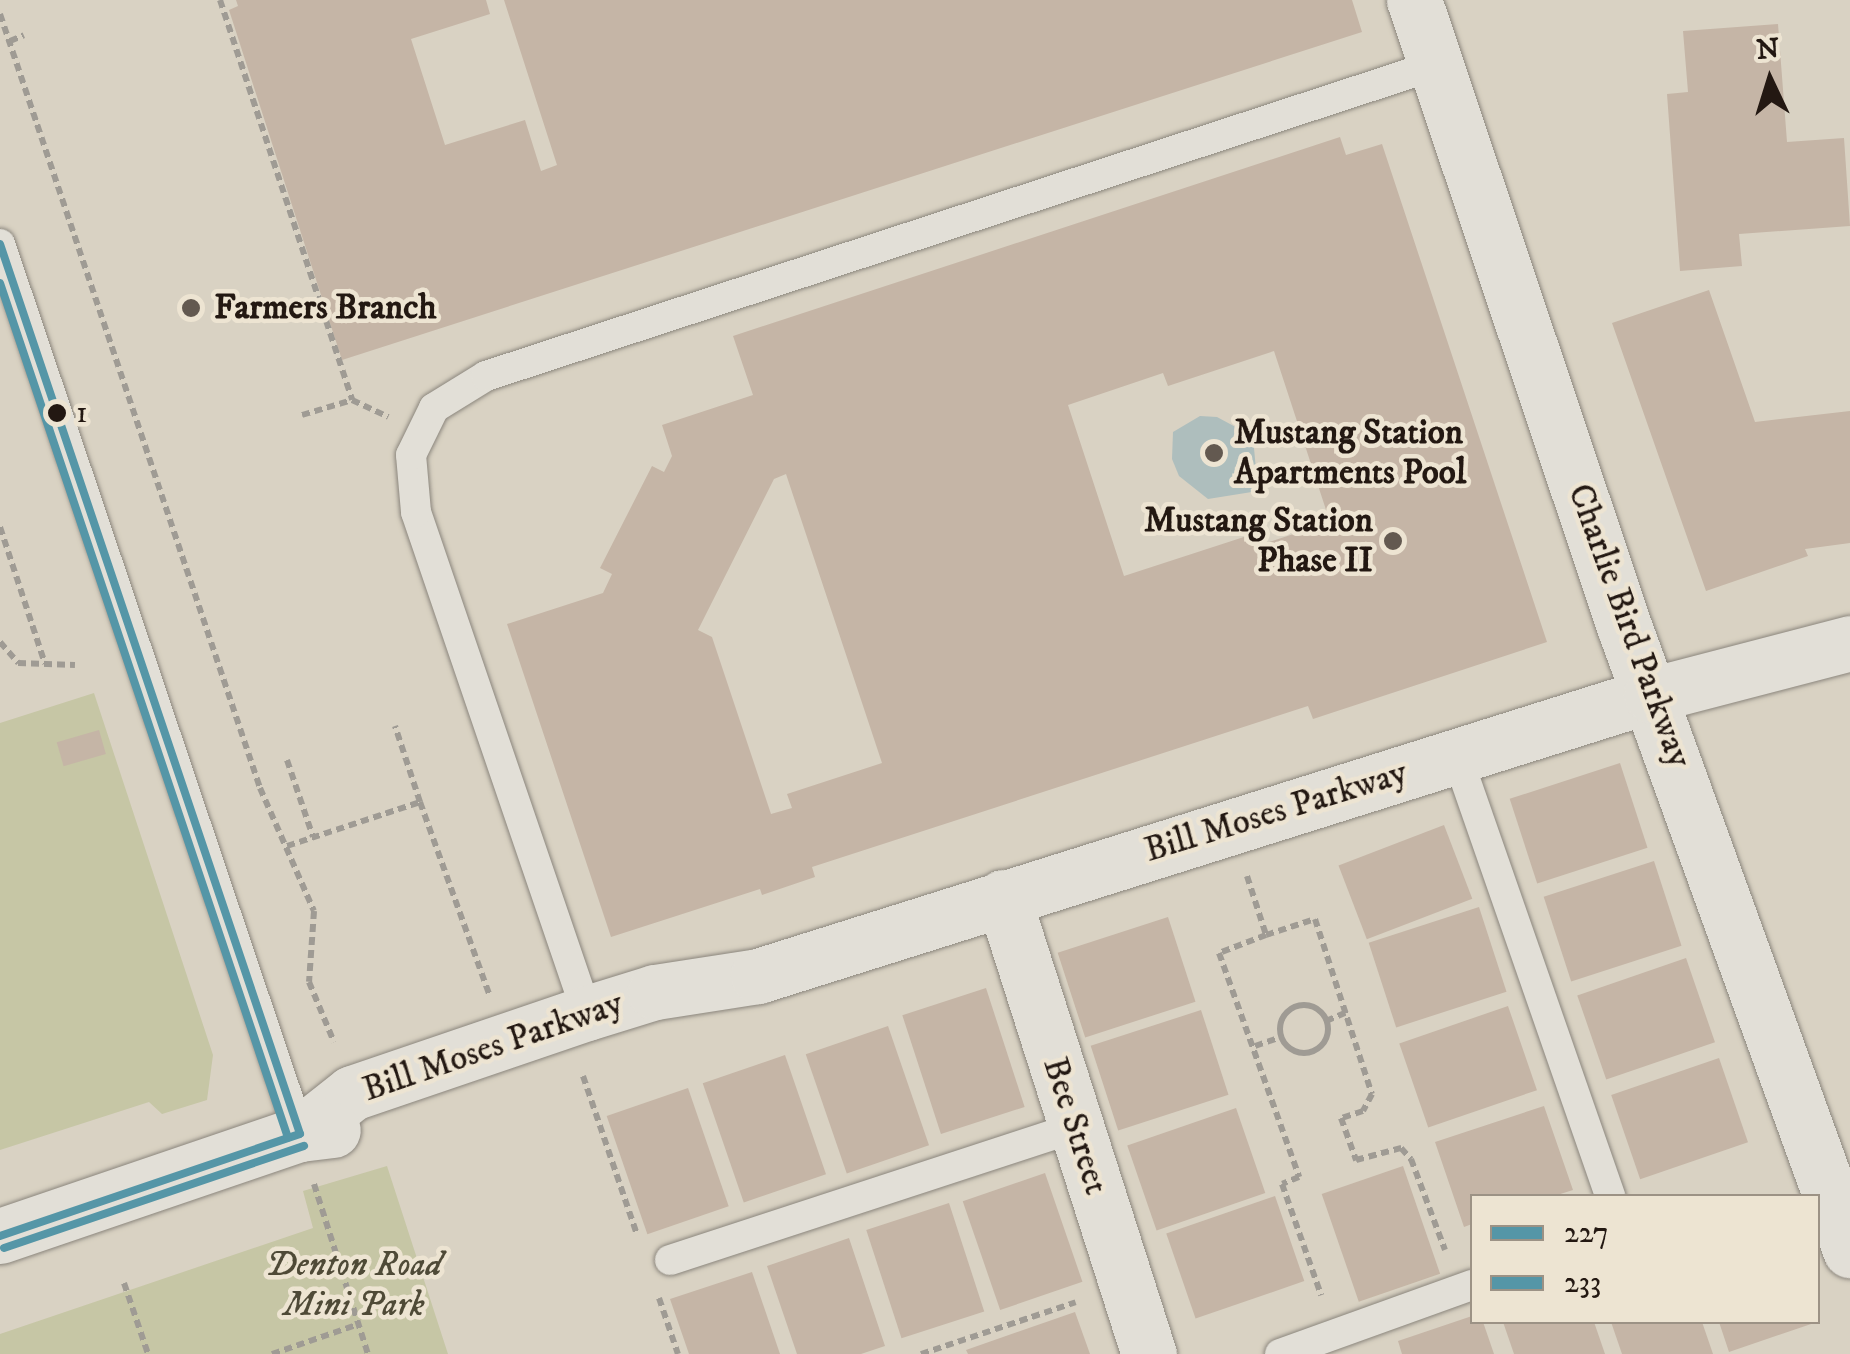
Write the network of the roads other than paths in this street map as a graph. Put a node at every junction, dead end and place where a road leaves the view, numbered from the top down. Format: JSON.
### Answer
{"nodes":[{"id":1,"x":1414,"y":0,"type":"edge"},
{"id":2,"x":1436,"y":65,"type":"junction"},
{"id":3,"x":0,"y":244,"type":"edge"},
{"id":4,"x":1850,"y":643,"type":"edge"},
{"id":5,"x":1651,"y":695,"type":"junction"},
{"id":6,"x":1457,"y":756,"type":"junction"},
{"id":7,"x":1003,"y":897,"type":"junction"},
{"id":8,"x":758,"y":976,"type":"junction"},
{"id":9,"x":586,"y":1013,"type":"junction"},
{"id":10,"x":1074,"y":1128,"type":"junction"},
{"id":11,"x":300,"y":1134,"type":"junction"},
{"id":12,"x":1609,"y":1194,"type":"edge"},
{"id":13,"x":0,"y":1236,"type":"edge"},
{"id":14,"x":1850,"y":1250,"type":"edge"},
{"id":15,"x":661,"y":1270,"type":"road end"},
{"id":16,"x":1466,"y":1287,"type":"edge"},
{"id":17,"x":1149,"y":1354,"type":"edge"},
{"id":18,"x":1280,"y":1354,"type":"edge"}],
"edges":[{"from":1,"to":2,"type":"street","name":"Charlie Bird Parkway"},
{"from":2,"to":5,"type":"street","name":"Charlie Bird Parkway"},
{"from":2,"to":9,"type":"lane"},
{"from":3,"to":11,"type":"lane"},
{"from":4,"to":5,"type":"street","name":"Bill Moses Parkway"},
{"from":5,"to":6,"type":"street","name":"Bill Moses Parkway"},
{"from":5,"to":14,"type":"street","name":"Charlie Bird Parkway"},
{"from":6,"to":7,"type":"street","name":"Bill Moses Parkway"},
{"from":6,"to":12,"type":"lane"},
{"from":7,"to":8,"type":"street","name":"Bill Moses Parkway"},
{"from":7,"to":10,"type":"street","name":"Bee Street"},
{"from":8,"to":9,"type":"street","name":"Bill Moses Parkway"},
{"from":8,"to":11,"type":"street","name":"Bill Moses Parkway"},
{"from":9,"to":11,"type":"street","name":"Bill Moses Parkway"},
{"from":10,"to":15,"type":"lane"},
{"from":10,"to":17,"type":"street","name":"Bee Street"},
{"from":11,"to":13,"type":"street","name":"Bill Moses Parkway"},
{"from":16,"to":18,"type":"lane"}]}
